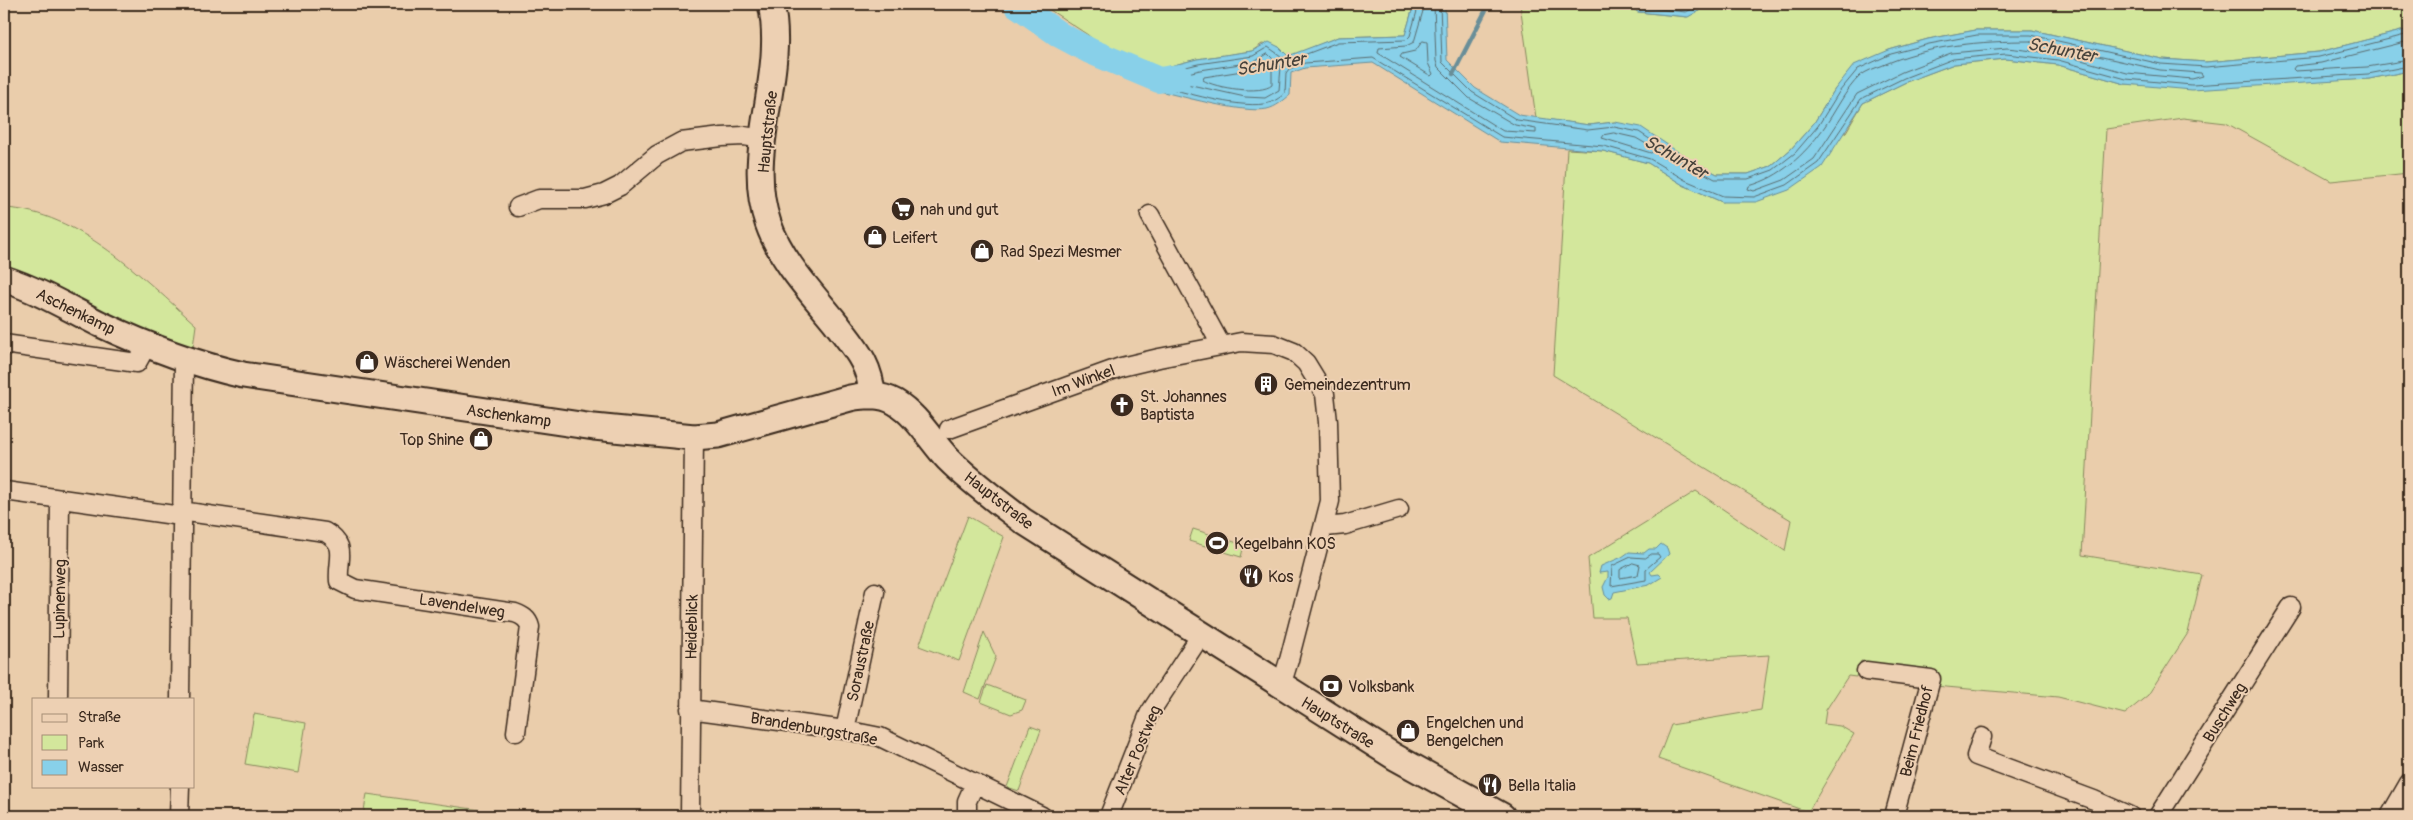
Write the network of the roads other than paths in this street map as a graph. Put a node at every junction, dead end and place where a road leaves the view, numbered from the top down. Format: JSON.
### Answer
{"nodes":[{"id":1,"x":771,"y":4,"type":"edge"},
{"id":2,"x":763,"y":139,"type":"junction"},
{"id":3,"x":518,"y":207,"type":"dead end"},
{"id":4,"x":1150,"y":215,"type":"dead end"},
{"id":5,"x":4,"y":279,"type":"edge"},
{"id":6,"x":4,"y":344,"type":"edge"},
{"id":7,"x":147,"y":345,"type":"junction"},
{"id":8,"x":1221,"y":345,"type":"junction"},
{"id":9,"x":184,"y":360,"type":"junction"},
{"id":10,"x":872,"y":396,"type":"junction"},
{"id":11,"x":949,"y":429,"type":"dead end"},
{"id":12,"x":694,"y":437,"type":"junction"},
{"id":13,"x":5,"y":491,"type":"edge"},
{"id":14,"x":60,"y":500,"type":"junction"},
{"id":15,"x":1399,"y":509,"type":"dead end"},
{"id":16,"x":181,"y":513,"type":"junction"},
{"id":17,"x":1325,"y":527,"type":"junction"},
{"id":18,"x":875,"y":592,"type":"dead end"},
{"id":19,"x":2291,"y":608,"type":"dead end"},
{"id":20,"x":1201,"y":635,"type":"junction"},
{"id":21,"x":1866,"y":670,"type":"dead end"},
{"id":22,"x":1280,"y":686,"type":"junction"},
{"id":23,"x":58,"y":698,"type":"edge"},
{"id":24,"x":180,"y":698,"type":"edge"},
{"id":25,"x":690,"y":709,"type":"junction"},
{"id":26,"x":845,"y":730,"type":"junction"},
{"id":27,"x":516,"y":732,"type":"dead end"},
{"id":28,"x":1982,"y":737,"type":"dead end"},
{"id":29,"x":975,"y":783,"type":"junction"},
{"id":30,"x":2409,"y":784,"type":"edge"},
{"id":31,"x":180,"y":788,"type":"edge"},
{"id":32,"x":179,"y":816,"type":"edge"},
{"id":33,"x":690,"y":816,"type":"edge"},
{"id":34,"x":966,"y":816,"type":"edge"},
{"id":35,"x":1042,"y":816,"type":"edge"},
{"id":36,"x":1109,"y":816,"type":"edge"},
{"id":37,"x":1502,"y":816,"type":"edge"},
{"id":38,"x":1894,"y":816,"type":"edge"},
{"id":39,"x":2130,"y":816,"type":"edge"},
{"id":40,"x":2158,"y":816,"type":"edge"},
{"id":41,"x":2390,"y":816,"type":"edge"}],
"edges":[{"from":1,"to":2,"type":"main road","name":"Hauptstraße"},
{"from":2,"to":3,"type":"street"},
{"from":2,"to":10,"type":"main road","name":"Hauptstraße"},
{"from":4,"to":8,"type":"street"},
{"from":5,"to":7,"type":"main road","name":"Aschenkamp"},
{"from":6,"to":7,"type":"street","name":"Aschenkamp"},
{"from":7,"to":9,"type":"main road","name":"Aschenkamp"},
{"from":8,"to":11,"type":"street","name":"Im Winkel"},
{"from":8,"to":17,"type":"street","name":"Im Winkel"},
{"from":9,"to":12,"type":"main road","name":"Aschenkamp"},
{"from":9,"to":16,"type":"street"},
{"from":10,"to":12,"type":"main road","name":"Aschenkamp"},
{"from":10,"to":20,"type":"main road","name":"Hauptstraße"},
{"from":12,"to":25,"type":"street","name":"Heideblick"},
{"from":13,"to":14,"type":"street"},
{"from":14,"to":16,"type":"street"},
{"from":14,"to":23,"type":"street","name":"Lupinenweg"},
{"from":15,"to":17,"type":"street"},
{"from":16,"to":24,"type":"street"},
{"from":16,"to":27,"type":"street","name":"Lavendelweg"},
{"from":17,"to":22,"type":"street","name":"Im Winkel"},
{"from":18,"to":26,"type":"street","name":"Soraustraße"},
{"from":19,"to":40,"type":"street","name":"Buschweg"},
{"from":20,"to":22,"type":"main road","name":"Hauptstraße"},
{"from":20,"to":36,"type":"street","name":"Alter Postweg"},
{"from":21,"to":38,"type":"street","name":"Beim Friedhof"},
{"from":22,"to":37,"type":"main road","name":"Hauptstraße"},
{"from":25,"to":26,"type":"street","name":"Brandenburgstraße"},
{"from":25,"to":33,"type":"street","name":"Heideblick"},
{"from":26,"to":29,"type":"street","name":"Brandenburgstraße"},
{"from":28,"to":39,"type":"street"},
{"from":29,"to":34,"type":"street"},
{"from":29,"to":35,"type":"street","name":"Brandenburgstraße"},
{"from":30,"to":41,"type":"street"},
{"from":31,"to":32,"type":"street"}]}
